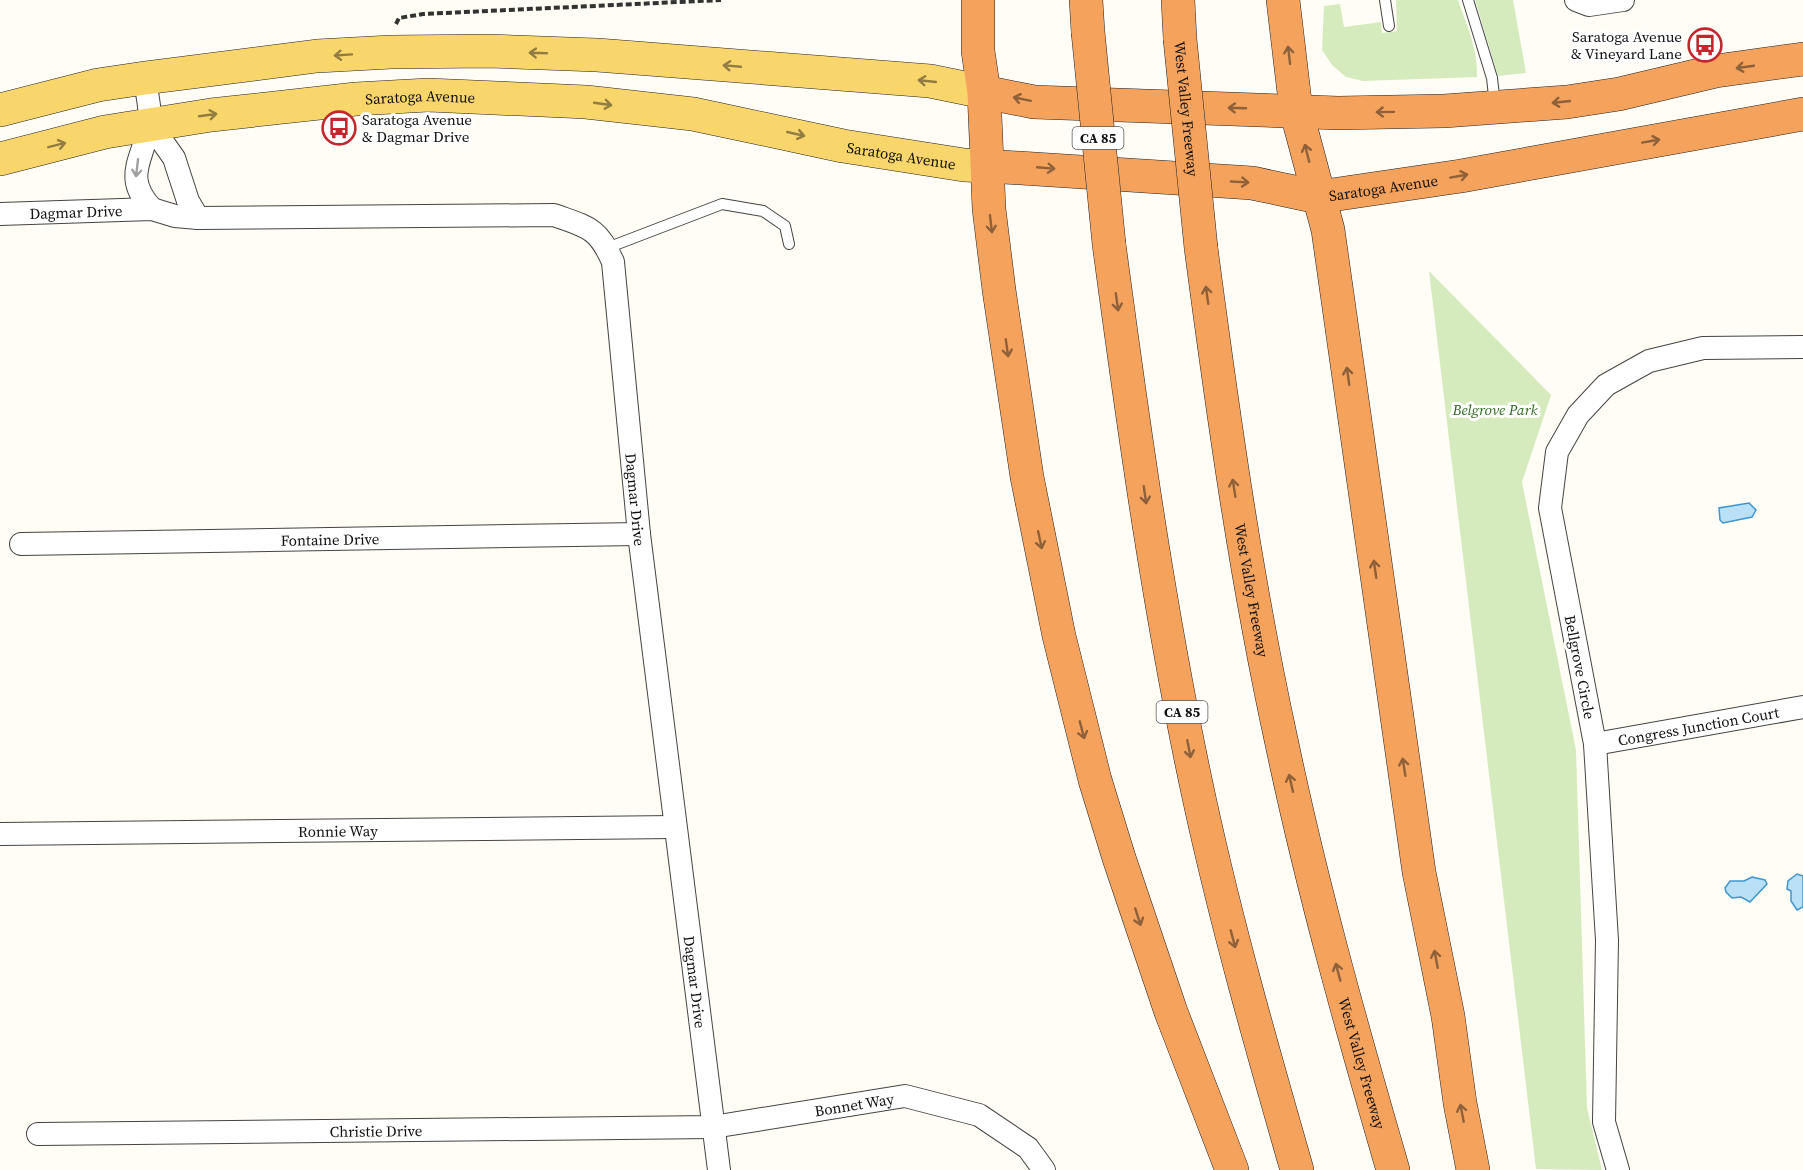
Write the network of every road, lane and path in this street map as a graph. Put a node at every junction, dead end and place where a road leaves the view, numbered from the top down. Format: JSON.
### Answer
{"nodes":[{"id":1,"x":721,"y":0,"type":"edge"},
{"id":2,"x":978,"y":0,"type":"edge"},
{"id":3,"x":1179,"y":0,"type":"edge"},
{"id":4,"x":1283,"y":0,"type":"edge"},
{"id":5,"x":1385,"y":0,"type":"edge"},
{"id":6,"x":1468,"y":0,"type":"edge"},
{"id":7,"x":1576,"y":0,"type":"edge"},
{"id":8,"x":1623,"y":0,"type":"edge"},
{"id":9,"x":1087,"y":16,"type":"edge"},
{"id":10,"x":1389,"y":26,"type":"dead end"},
{"id":11,"x":393,"y":27,"type":"dead end"},
{"id":12,"x":1803,"y":59,"type":"edge"},
{"id":13,"x":145,"y":78,"type":"junction"},
{"id":14,"x":984,"y":92,"type":"junction"},
{"id":15,"x":1496,"y":109,"type":"junction"},
{"id":16,"x":0,"y":110,"type":"edge"},
{"id":17,"x":1296,"y":110,"type":"junction"},
{"id":18,"x":1803,"y":114,"type":"edge"},
{"id":19,"x":150,"y":124,"type":"junction"},
{"id":20,"x":0,"y":159,"type":"edge"},
{"id":21,"x":988,"y":166,"type":"junction"},
{"id":22,"x":1318,"y":197,"type":"junction"},
{"id":23,"x":152,"y":209,"type":"junction"},
{"id":24,"x":0,"y":214,"type":"edge"},
{"id":25,"x":198,"y":218,"type":"junction"},
{"id":26,"x":789,"y":244,"type":"dead end"},
{"id":27,"x":607,"y":248,"type":"junction"},
{"id":28,"x":1803,"y":347,"type":"edge"},
{"id":29,"x":639,"y":534,"type":"junction"},
{"id":30,"x":21,"y":543,"type":"dead end"},
{"id":31,"x":1803,"y":707,"type":"edge"},
{"id":32,"x":1594,"y":744,"type":"junction"},
{"id":33,"x":675,"y":827,"type":"junction"},
{"id":34,"x":0,"y":834,"type":"edge"},
{"id":35,"x":713,"y":1128,"type":"junction"},
{"id":36,"x":38,"y":1134,"type":"dead end"},
{"id":37,"x":719,"y":1170,"type":"edge"},
{"id":38,"x":1044,"y":1170,"type":"edge"},
{"id":39,"x":1233,"y":1170,"type":"edge"},
{"id":40,"x":1298,"y":1170,"type":"edge"},
{"id":41,"x":1393,"y":1170,"type":"edge"},
{"id":42,"x":1473,"y":1170,"type":"edge"},
{"id":43,"x":1618,"y":1170,"type":"edge"}],
"edges":[{"from":1,"to":11,"type":"path"},
{"from":2,"to":14,"type":"highway"},
{"from":41,"to":3,"type":"highway","name":"West Valley Freeway","one_way":true,"bridge":true},
{"from":17,"to":4,"type":"highway","one_way":true},
{"from":5,"to":10,"type":"lane"},
{"from":6,"to":15,"type":"lane"},
{"from":7,"to":8,"type":"street"},
{"from":9,"to":40,"type":"highway","number":"CA 85","one_way":true,"bridge":true},
{"from":12,"to":15,"type":"highway","one_way":true},
{"from":14,"to":13,"type":"main road","one_way":true},
{"from":13,"to":16,"type":"main road"},
{"from":13,"to":19,"type":"street","name":"Dagmar Drive"},
{"from":17,"to":14,"type":"highway","one_way":true},
{"from":14,"to":21,"type":"highway"},
{"from":15,"to":17,"type":"highway","one_way":true},
{"from":22,"to":17,"type":"highway","one_way":true},
{"from":22,"to":18,"type":"highway","name":"Saratoga Avenue","one_way":true},
{"from":20,"to":19,"type":"main road","name":"Saratoga Avenue","one_way":true},
{"from":19,"to":21,"type":"main road","name":"Saratoga Avenue","one_way":true},
{"from":19,"to":23,"type":"street","name":"Dagmar Drive","one_way":true},
{"from":19,"to":25,"type":"street","name":"Dagmar Drive"},
{"from":21,"to":22,"type":"highway","name":"Saratoga Avenue","one_way":true},
{"from":21,"to":39,"type":"highway","one_way":true},
{"from":42,"to":22,"type":"highway","one_way":true},
{"from":23,"to":24,"type":"street","name":"Dagmar Drive"},
{"from":23,"to":25,"type":"street","name":"Dagmar Drive"},
{"from":25,"to":27,"type":"street","name":"Dagmar Drive"},
{"from":26,"to":27,"type":"lane"},
{"from":27,"to":29,"type":"street","name":"Dagmar Drive"},
{"from":28,"to":32,"type":"street","name":"Bellgrove Circle"},
{"from":29,"to":30,"type":"street","name":"Fontaine Drive"},
{"from":29,"to":33,"type":"street","name":"Dagmar Drive"},
{"from":31,"to":32,"type":"street","name":"Congress Junction Court"},
{"from":32,"to":43,"type":"street","name":"Bellgrove Circle"},
{"from":33,"to":34,"type":"street","name":"Ronnie Way"},
{"from":33,"to":35,"type":"street","name":"Dagmar Drive"},
{"from":35,"to":36,"type":"street","name":"Christie Drive"},
{"from":35,"to":37,"type":"street","name":"Dagmar Drive"},
{"from":35,"to":38,"type":"street","name":"Bonnet Way"}]}
